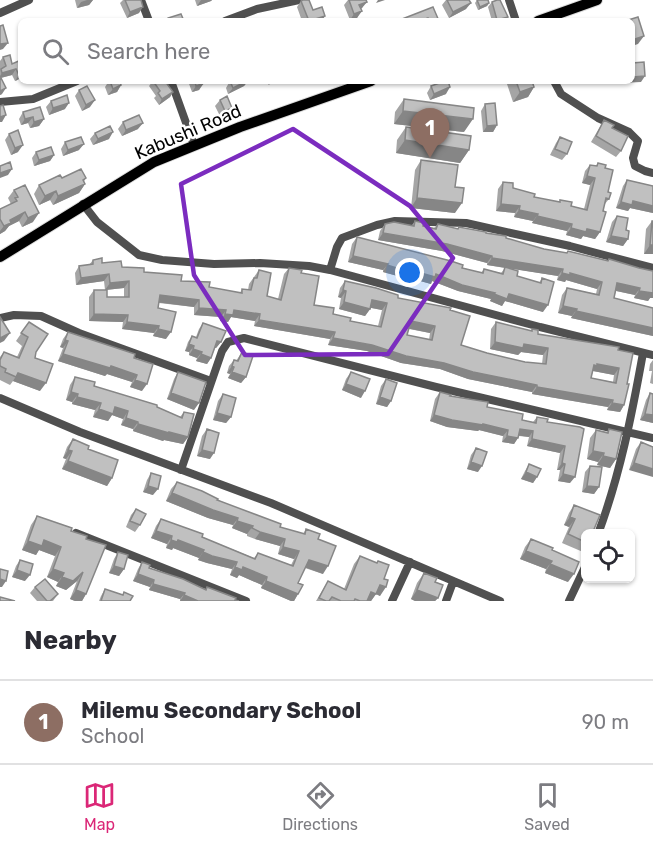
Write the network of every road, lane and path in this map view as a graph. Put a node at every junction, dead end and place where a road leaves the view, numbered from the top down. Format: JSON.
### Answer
{"nodes":[{"id":1,"x":28,"y":0,"type":"edge"},
{"id":2,"x":141,"y":0,"type":"edge"},
{"id":3,"x":299,"y":0,"type":"edge"},
{"id":4,"x":508,"y":0,"type":"edge"},
{"id":5,"x":597,"y":0,"type":"edge"},
{"id":6,"x":0,"y":13,"type":"edge"},
{"id":7,"x":148,"y":18,"type":"edge"},
{"id":8,"x":233,"y":18,"type":"edge"},
{"id":9,"x":515,"y":18,"type":"edge"},
{"id":10,"x":553,"y":18,"type":"edge"},
{"id":11,"x":70,"y":84,"type":"edge"},
{"id":12,"x":172,"y":84,"type":"edge"},
{"id":13,"x":363,"y":84,"type":"edge"},
{"id":14,"x":556,"y":84,"type":"edge"},
{"id":15,"x":0,"y":102,"type":"edge"},
{"id":16,"x":194,"y":145,"type":"junction"},
{"id":17,"x":653,"y":173,"type":"edge"},
{"id":18,"x":83,"y":204,"type":"junction"},
{"id":19,"x":0,"y":257,"type":"edge"},
{"id":20,"x":653,"y":268,"type":"edge"},
{"id":21,"x":330,"y":270,"type":"junction"},
{"id":22,"x":0,"y":318,"type":"edge"},
{"id":23,"x":643,"y":353,"type":"junction"},
{"id":24,"x":653,"y":355,"type":"edge"},
{"id":25,"x":211,"y":381,"type":"junction"},
{"id":26,"x":0,"y":398,"type":"edge"},
{"id":27,"x":628,"y":434,"type":"junction"},
{"id":28,"x":653,"y":438,"type":"edge"},
{"id":29,"x":182,"y":470,"type":"junction"},
{"id":30,"x":600,"y":529,"type":"edge"},
{"id":31,"x":71,"y":531,"type":"edge"},
{"id":32,"x":410,"y":562,"type":"junction"},
{"id":33,"x":581,"y":575,"type":"edge"},
{"id":34,"x":453,"y":582,"type":"junction"},
{"id":35,"x":246,"y":601,"type":"edge"},
{"id":36,"x":392,"y":601,"type":"edge"},
{"id":37,"x":446,"y":601,"type":"edge"},
{"id":38,"x":500,"y":601,"type":"edge"},
{"id":39,"x":569,"y":601,"type":"edge"}],
"edges":[{"from":1,"to":6,"type":"street"},
{"from":2,"to":7,"type":"street"},
{"from":3,"to":8,"type":"street"},
{"from":4,"to":9,"type":"street"},
{"from":5,"to":10,"type":"main road"},
{"from":11,"to":15,"type":"street"},
{"from":12,"to":16,"type":"street"},
{"from":13,"to":16,"type":"main road","name":"Kabushi Road"},
{"from":14,"to":17,"type":"street"},
{"from":16,"to":18,"type":"main road","name":"Kabushi Road"},
{"from":18,"to":19,"type":"main road","name":"Kabushi Road"},
{"from":18,"to":21,"type":"street"},
{"from":20,"to":21,"type":"street"},
{"from":21,"to":23,"type":"street"},
{"from":22,"to":25,"type":"street"},
{"from":23,"to":24,"type":"street"},
{"from":23,"to":27,"type":"street"},
{"from":25,"to":27,"type":"street"},
{"from":25,"to":29,"type":"street"},
{"from":26,"to":29,"type":"street"},
{"from":27,"to":28,"type":"street"},
{"from":27,"to":30,"type":"street"},
{"from":29,"to":32,"type":"street"},
{"from":31,"to":35,"type":"street"},
{"from":32,"to":34,"type":"street"},
{"from":32,"to":36,"type":"street"},
{"from":33,"to":39,"type":"street"},
{"from":34,"to":37,"type":"street"},
{"from":34,"to":38,"type":"street"}]}
